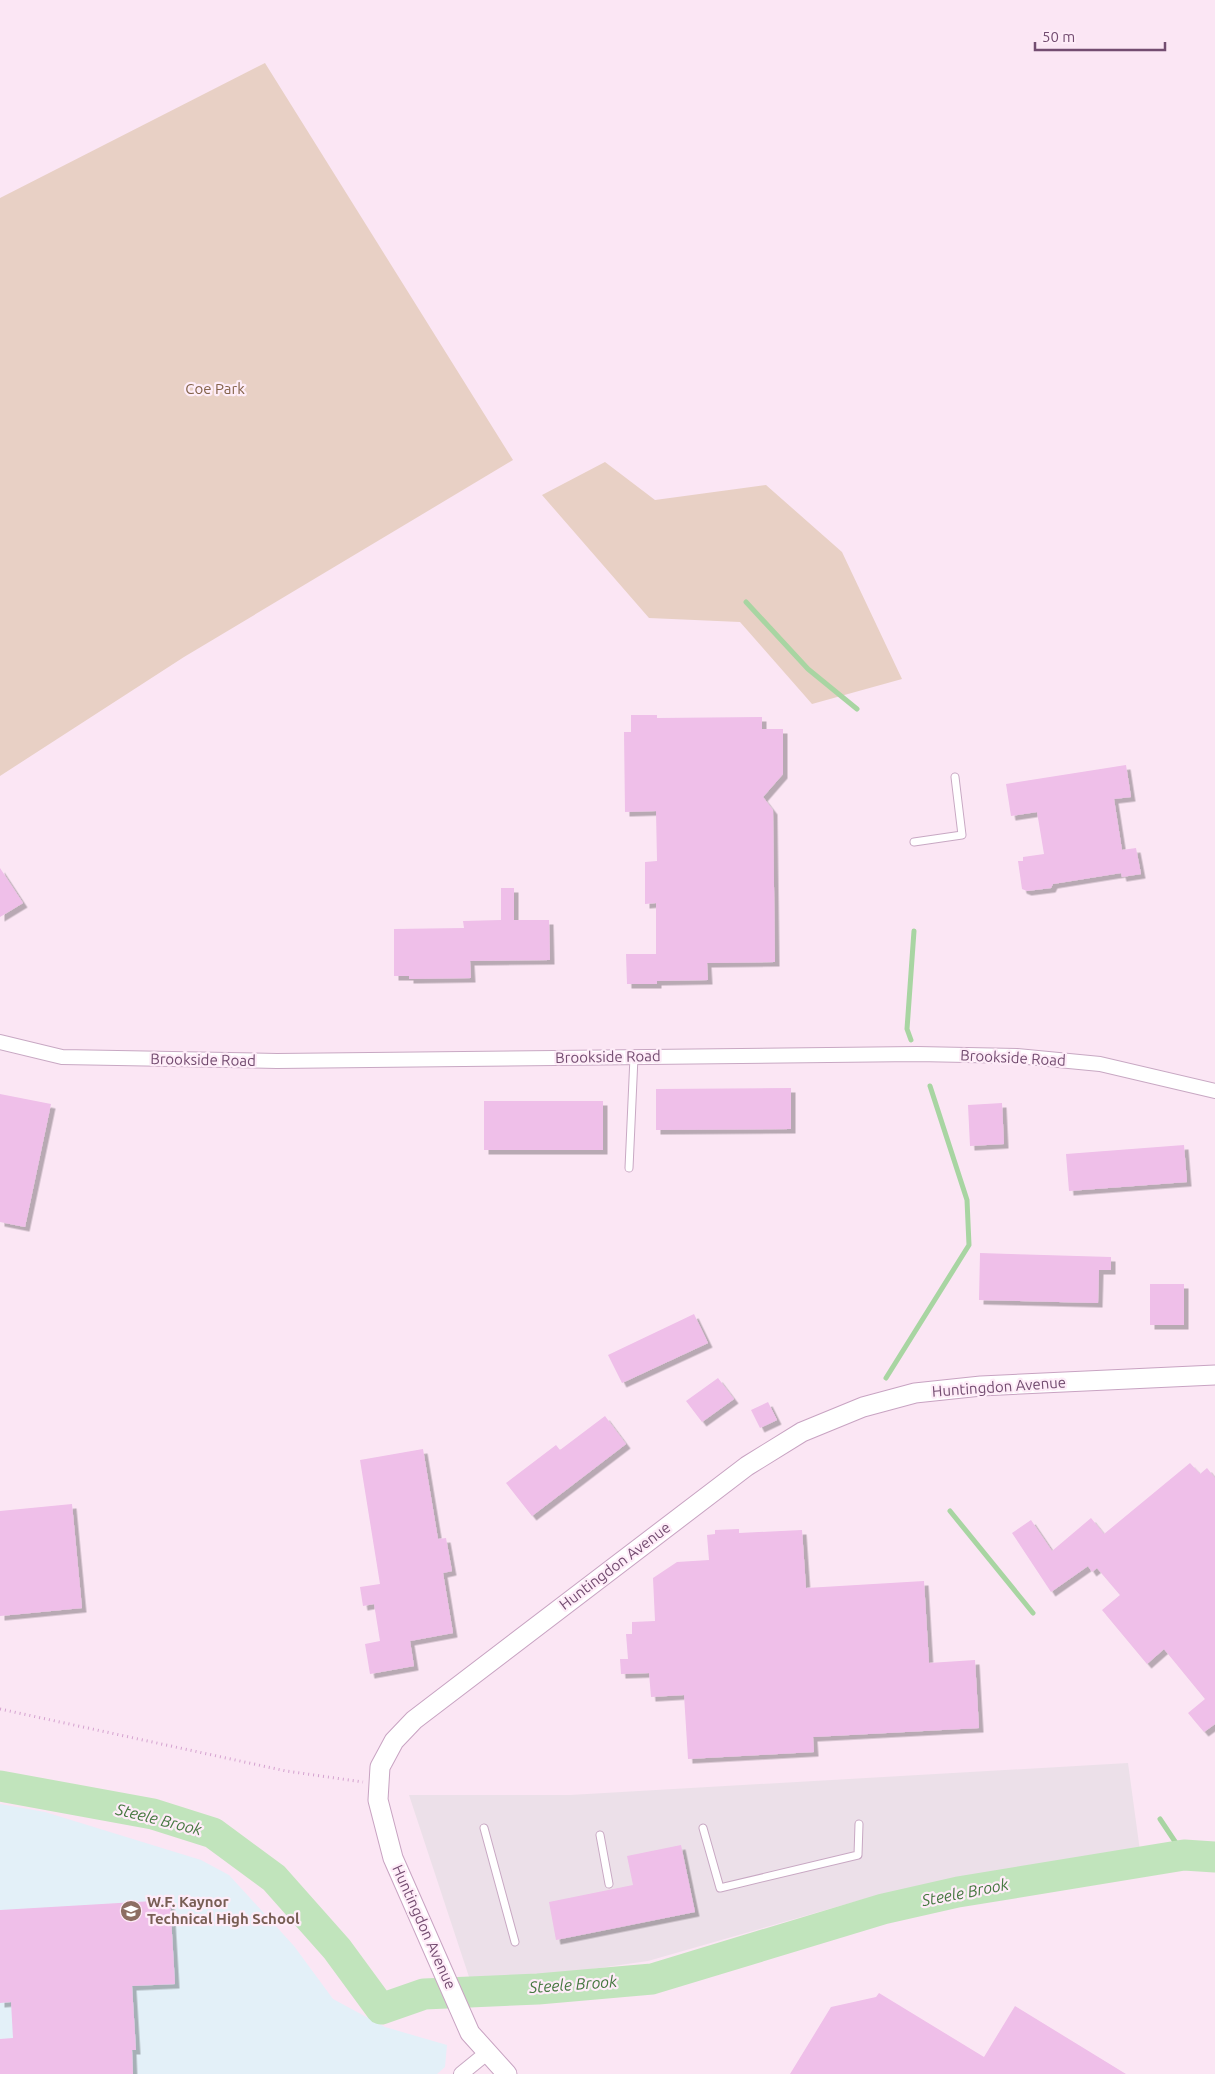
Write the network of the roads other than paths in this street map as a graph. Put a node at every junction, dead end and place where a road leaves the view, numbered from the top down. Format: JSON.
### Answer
{"nodes":[{"id":1,"x":955,"y":777,"type":"dead end"},
{"id":2,"x":914,"y":842,"type":"dead end"},
{"id":3,"x":0,"y":1042,"type":"edge"},
{"id":4,"x":634,"y":1057,"type":"junction"},
{"id":5,"x":1215,"y":1091,"type":"edge"},
{"id":6,"x":629,"y":1168,"type":"dead end"},
{"id":7,"x":1215,"y":1375,"type":"edge"},
{"id":8,"x":860,"y":1824,"type":"dead end"},
{"id":9,"x":484,"y":1828,"type":"dead end"},
{"id":10,"x":703,"y":1828,"type":"dead end"},
{"id":11,"x":600,"y":1835,"type":"dead end"},
{"id":12,"x":609,"y":1884,"type":"dead end"},
{"id":13,"x":515,"y":1942,"type":"dead end"},
{"id":14,"x":488,"y":2052,"type":"junction"},
{"id":15,"x":461,"y":2074,"type":"edge"},
{"id":16,"x":508,"y":2074,"type":"edge"}],
"edges":[{"from":1,"to":2,"type":"lane"},
{"from":3,"to":4,"type":"street","name":"Brookside Road"},
{"from":4,"to":5,"type":"street","name":"Brookside Road"},
{"from":4,"to":6,"type":"lane"},
{"from":7,"to":14,"type":"main road","name":"Huntingdon Avenue"},
{"from":8,"to":10,"type":"lane"},
{"from":9,"to":13,"type":"lane"},
{"from":11,"to":12,"type":"lane"},
{"from":14,"to":15,"type":"street"},
{"from":14,"to":16,"type":"main road","name":"Huntingdon Avenue"}]}
